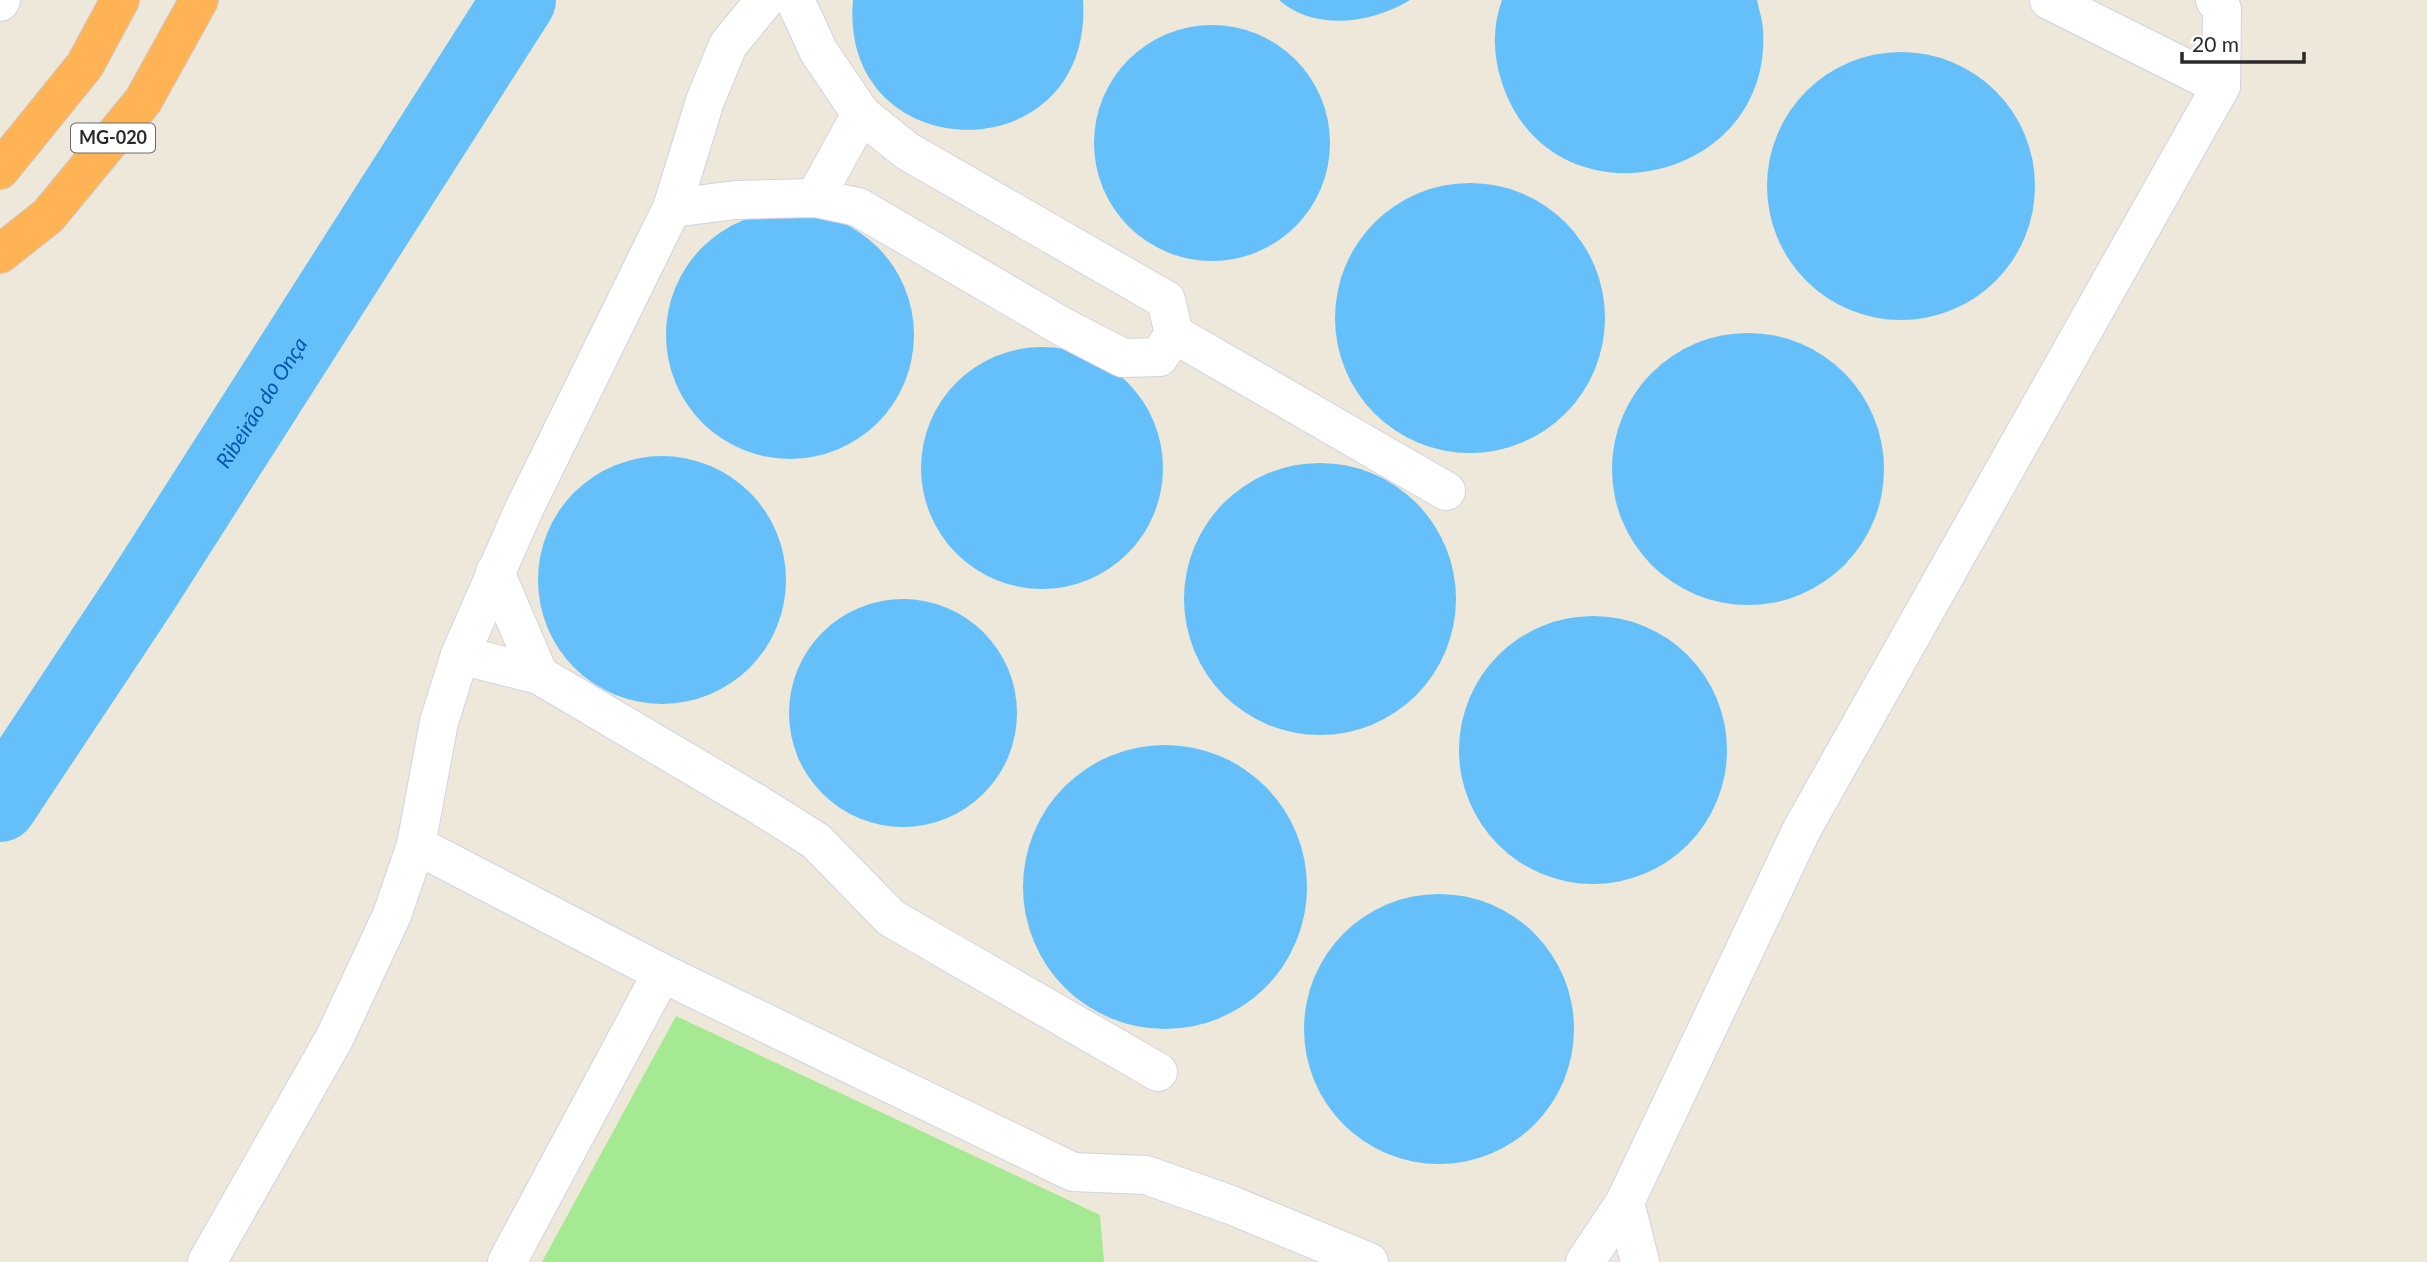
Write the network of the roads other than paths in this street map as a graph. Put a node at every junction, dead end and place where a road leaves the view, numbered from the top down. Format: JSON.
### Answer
{"nodes":[{"id":1,"x":120,"y":0,"type":"edge"},
{"id":2,"x":198,"y":0,"type":"edge"},
{"id":3,"x":765,"y":0,"type":"edge"},
{"id":4,"x":795,"y":0,"type":"edge"},
{"id":5,"x":2049,"y":0,"type":"edge"},
{"id":6,"x":2215,"y":0,"type":"edge"},
{"id":7,"x":2221,"y":86,"type":"junction"},
{"id":8,"x":862,"y":114,"type":"junction"},
{"id":9,"x":0,"y":170,"type":"edge"},
{"id":10,"x":815,"y":198,"type":"junction"},
{"id":11,"x":673,"y":208,"type":"junction"},
{"id":12,"x":0,"y":254,"type":"edge"},
{"id":13,"x":1174,"y":334,"type":"junction"},
{"id":14,"x":1446,"y":491,"type":"dead end"},
{"id":15,"x":495,"y":572,"type":"junction"},
{"id":16,"x":460,"y":655,"type":"junction"},
{"id":17,"x":539,"y":675,"type":"junction"},
{"id":18,"x":416,"y":845,"type":"junction"},
{"id":19,"x":662,"y":973,"type":"junction"},
{"id":20,"x":1158,"y":1072,"type":"dead end"},
{"id":21,"x":1625,"y":1202,"type":"junction"},
{"id":22,"x":207,"y":1262,"type":"edge"},
{"id":23,"x":507,"y":1262,"type":"edge"},
{"id":24,"x":1369,"y":1262,"type":"edge"},
{"id":25,"x":1585,"y":1262,"type":"edge"},
{"id":26,"x":1640,"y":1262,"type":"edge"}],
"edges":[{"from":1,"to":9,"type":"highway","number":"MG-020"},
{"from":2,"to":12,"type":"highway","number":"MG-020"},
{"from":3,"to":11,"type":"lane"},
{"from":4,"to":8,"type":"lane"},
{"from":5,"to":7,"type":"lane"},
{"from":6,"to":7,"type":"lane"},
{"from":7,"to":21,"type":"lane"},
{"from":8,"to":10,"type":"lane"},
{"from":8,"to":13,"type":"lane"},
{"from":10,"to":11,"type":"lane"},
{"from":10,"to":13,"type":"lane"},
{"from":11,"to":15,"type":"lane"},
{"from":13,"to":14,"type":"lane"},
{"from":15,"to":16,"type":"lane"},
{"from":15,"to":17,"type":"lane"},
{"from":16,"to":17,"type":"lane"},
{"from":16,"to":18,"type":"lane"},
{"from":17,"to":20,"type":"lane"},
{"from":18,"to":19,"type":"lane"},
{"from":18,"to":22,"type":"lane"},
{"from":19,"to":23,"type":"lane"},
{"from":19,"to":24,"type":"lane"},
{"from":21,"to":25,"type":"lane"},
{"from":21,"to":26,"type":"lane"}]}
